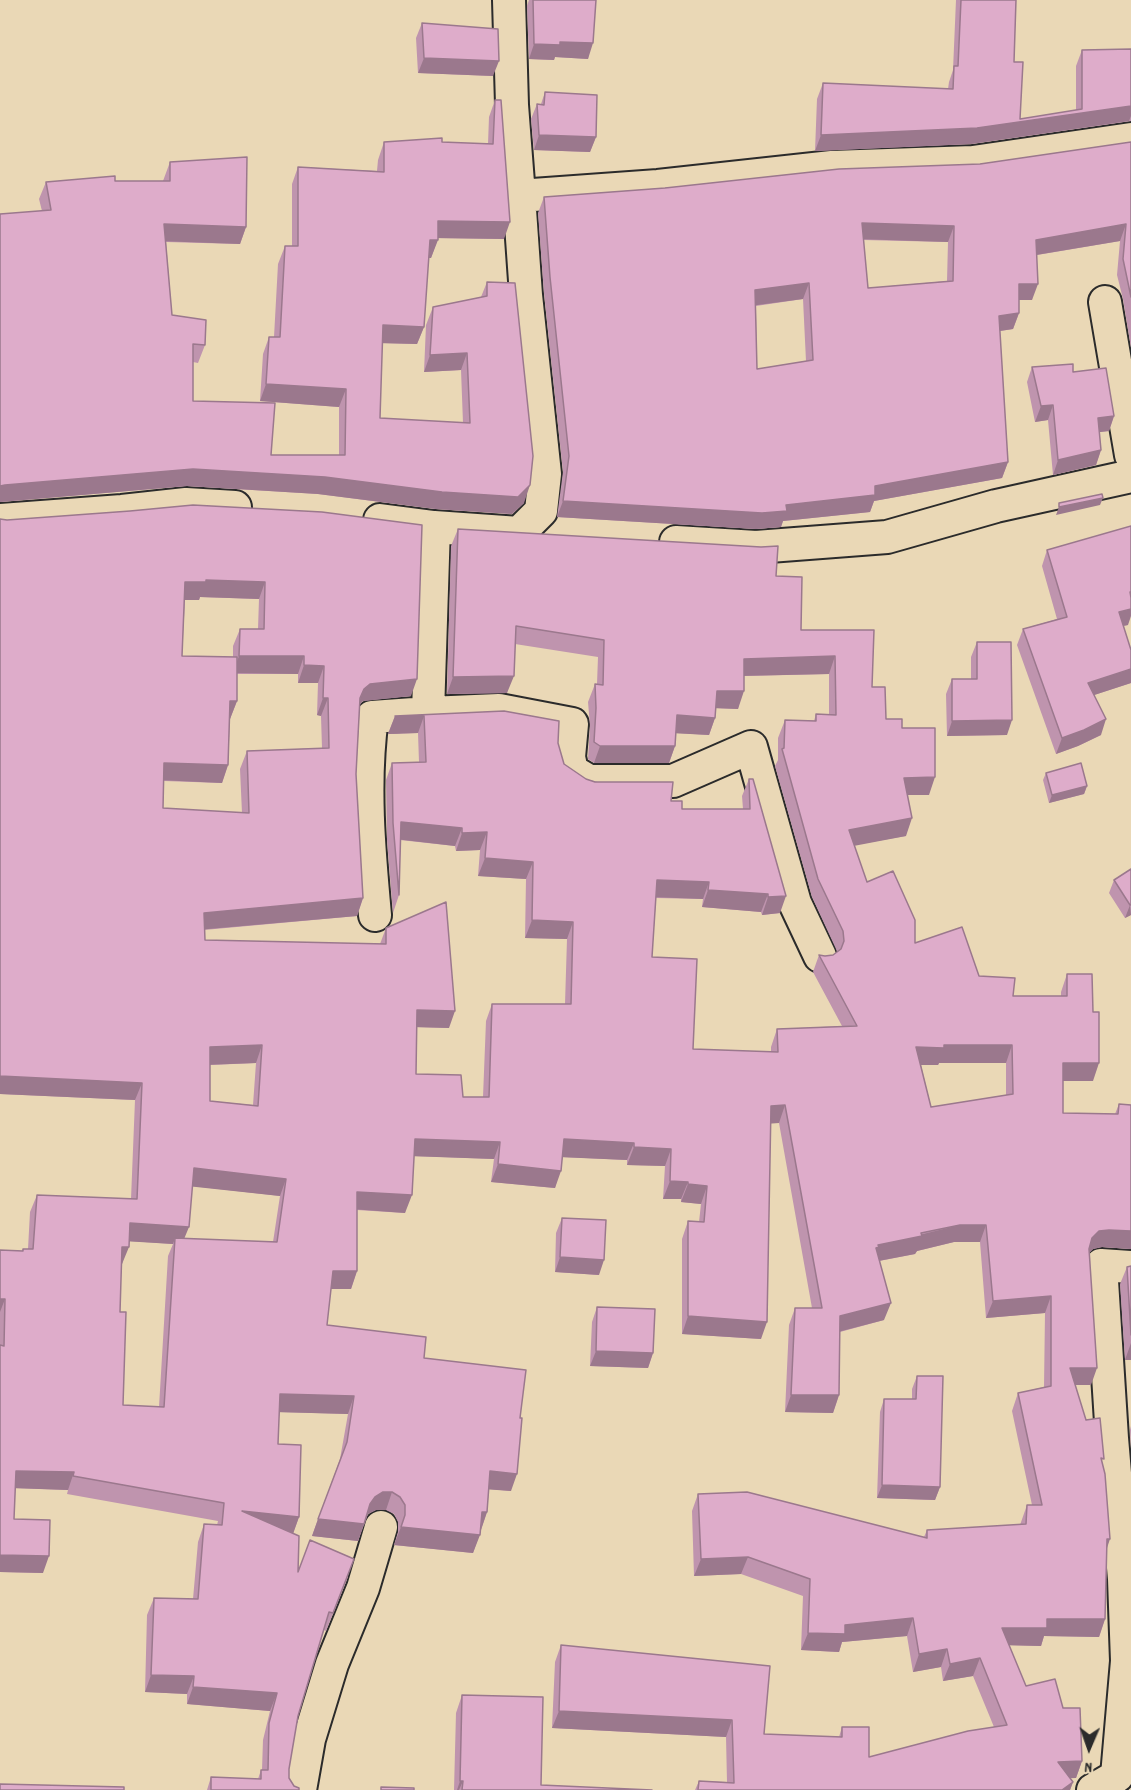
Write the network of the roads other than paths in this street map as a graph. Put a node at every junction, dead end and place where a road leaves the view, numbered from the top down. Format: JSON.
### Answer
{"nodes":[{"id":1,"x":509,"y":0,"type":"edge"},
{"id":2,"x":1131,"y":139,"type":"edge"},
{"id":3,"x":519,"y":196,"type":"junction"},
{"id":4,"x":1105,"y":302,"type":"dead end"},
{"id":5,"x":1131,"y":455,"type":"edge"},
{"id":6,"x":1131,"y":477,"type":"edge"},
{"id":7,"x":269,"y":509,"type":"edge"},
{"id":8,"x":352,"y":517,"type":"edge"},
{"id":9,"x":0,"y":520,"type":"edge"},
{"id":10,"x":434,"y":527,"type":"junction"},
{"id":11,"x":519,"y":533,"type":"junction"},
{"id":12,"x":555,"y":535,"type":"edge"},
{"id":13,"x":649,"y":541,"type":"edge"},
{"id":14,"x":428,"y":713,"type":"junction"},
{"id":15,"x":375,"y":915,"type":"dead end"},
{"id":16,"x":820,"y":956,"type":"edge"},
{"id":17,"x":1131,"y":1267,"type":"edge"},
{"id":18,"x":381,"y":1527,"type":"dead end"},
{"id":19,"x":300,"y":1790,"type":"edge"},
{"id":20,"x":1093,"y":1790,"type":"edge"}],
"edges":[{"from":1,"to":3,"type":"street"},
{"from":2,"to":3,"type":"street"},
{"from":3,"to":11,"type":"street"},
{"from":4,"to":5,"type":"street"},
{"from":6,"to":13,"type":"street"},
{"from":7,"to":9,"type":"street"},
{"from":8,"to":10,"type":"street"},
{"from":10,"to":11,"type":"street"},
{"from":10,"to":14,"type":"street"},
{"from":11,"to":12,"type":"street"},
{"from":14,"to":15,"type":"street"},
{"from":14,"to":16,"type":"street"},
{"from":17,"to":20,"type":"street"},
{"from":18,"to":19,"type":"street"}]}
